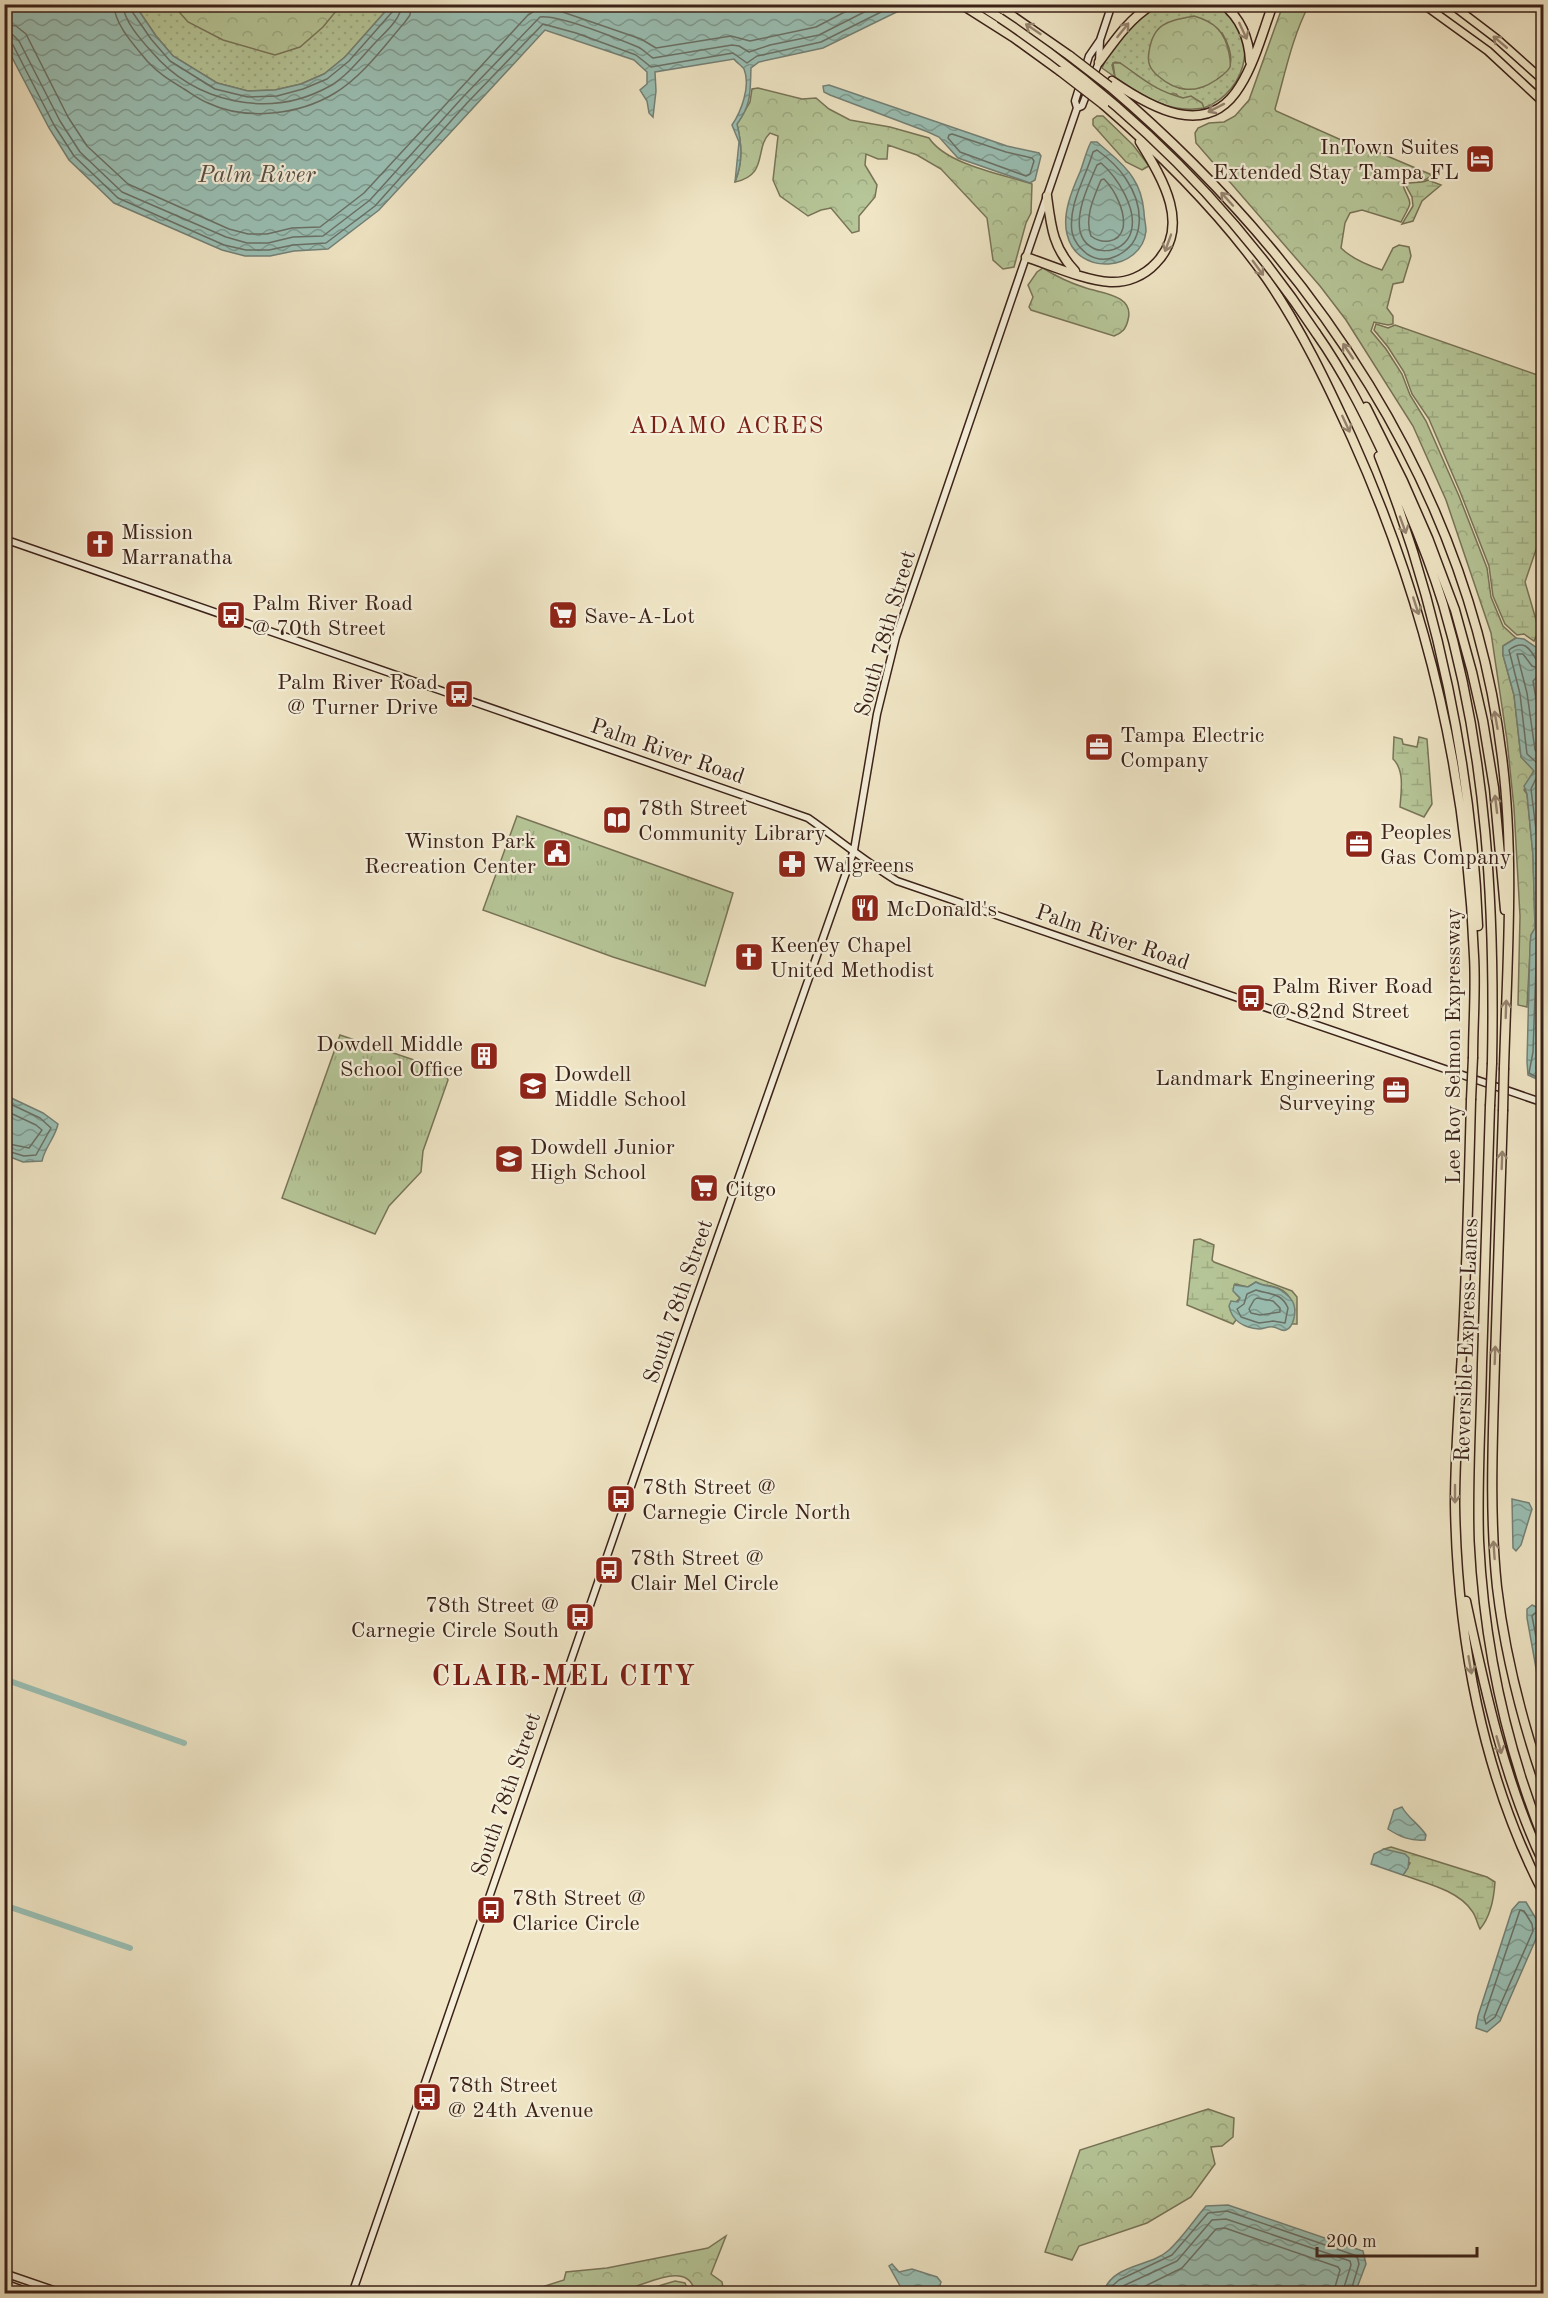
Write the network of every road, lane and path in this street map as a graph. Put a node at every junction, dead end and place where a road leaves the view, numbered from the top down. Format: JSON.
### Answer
{"nodes":[{"id":1,"x":961,"y":4,"type":"edge"},
{"id":2,"x":978,"y":4,"type":"edge"},
{"id":3,"x":995,"y":4,"type":"edge"},
{"id":4,"x":1112,"y":4,"type":"edge"},
{"id":5,"x":1153,"y":4,"type":"edge"},
{"id":6,"x":1223,"y":4,"type":"edge"},
{"id":7,"x":1273,"y":4,"type":"edge"},
{"id":8,"x":1423,"y":4,"type":"edge"},
{"id":9,"x":1451,"y":4,"type":"edge"},
{"id":10,"x":1100,"y":40,"type":"junction"},
{"id":11,"x":1099,"y":62,"type":"junction"},
{"id":12,"x":1250,"y":63,"type":"junction"},
{"id":13,"x":1544,"y":81,"type":"edge"},
{"id":14,"x":1110,"y":83,"type":"junction"},
{"id":15,"x":1544,"y":103,"type":"edge"},
{"id":16,"x":1077,"y":108,"type":"junction"},
{"id":17,"x":1134,"y":131,"type":"junction"},
{"id":18,"x":1047,"y":196,"type":"junction"},
{"id":19,"x":1026,"y":257,"type":"junction"},
{"id":20,"x":1078,"y":274,"type":"junction"},
{"id":21,"x":1351,"y":388,"type":"junction"},
{"id":22,"x":1363,"y":411,"type":"junction"},
{"id":23,"x":4,"y":539,"type":"edge"},
{"id":24,"x":854,"y":850,"type":"junction"},
{"id":25,"x":1509,"y":924,"type":"junction"},
{"id":26,"x":1475,"y":959,"type":"junction"},
{"id":27,"x":1544,"y":1103,"type":"edge"},
{"id":28,"x":1458,"y":1565,"type":"junction"},
{"id":29,"x":1544,"y":1785,"type":"edge"},
{"id":30,"x":1544,"y":1841,"type":"edge"},
{"id":31,"x":1544,"y":1864,"type":"edge"},
{"id":32,"x":1544,"y":1894,"type":"edge"},
{"id":33,"x":4,"y":2273,"type":"edge"},
{"id":34,"x":4,"y":2283,"type":"edge"},
{"id":35,"x":34,"y":2294,"type":"edge"},
{"id":36,"x":66,"y":2294,"type":"edge"},
{"id":37,"x":352,"y":2294,"type":"edge"}],
"edges":[{"from":1,"to":17,"type":"highway","name":"Lee Roy Selmon Expressway","bridge":true},
{"from":2,"to":21,"type":"highway","name":"Reversible Express Lanes","bridge":true},
{"from":14,"to":3,"type":"highway","one_way":true,"bridge":true},
{"from":4,"to":10,"type":"street","name":"South 78th Street"},
{"from":11,"to":5,"type":"highway","one_way":true},
{"from":6,"to":12,"type":"highway","one_way":true},
{"from":7,"to":12,"type":"highway"},
{"from":8,"to":15,"type":"main road"},
{"from":13,"to":9,"type":"main road","one_way":true},
{"from":10,"to":11,"type":"street","name":"South 78th Street"},
{"from":10,"to":16,"type":"street","name":"South 78th Street"},
{"from":11,"to":16,"type":"street","name":"South 78th Street"},
{"from":12,"to":14,"type":"highway","one_way":true},
{"from":25,"to":14,"type":"highway","one_way":true},
{"from":16,"to":18,"type":"street","name":"South 78th Street"},
{"from":17,"to":20,"type":"highway","one_way":true},
{"from":17,"to":26,"type":"highway","name":"Lee Roy Selmon Expressway","one_way":true},
{"from":18,"to":19,"type":"street","name":"South 78th Street"},
{"from":18,"to":20,"type":"highway"},
{"from":19,"to":20,"type":"highway"},
{"from":19,"to":24,"type":"street","name":"South 78th Street"},
{"from":21,"to":22,"type":"highway","name":"Reversible Express Lanes"},
{"from":25,"to":21,"type":"highway","one_way":true},
{"from":22,"to":26,"type":"highway","one_way":true},
{"from":22,"to":30,"type":"highway","name":"Reversible Express Lanes","bridge":true},
{"from":23,"to":24,"type":"street","name":"Palm River Road"},
{"from":24,"to":27,"type":"street","name":"Palm River Road"},
{"from":24,"to":37,"type":"street","name":"South 78th Street"},
{"from":29,"to":25,"type":"highway","one_way":true,"bridge":true},
{"from":26,"to":28,"type":"highway","name":"Lee Roy Selmon Expressway","one_way":true,"bridge":true},
{"from":28,"to":31,"type":"highway","one_way":true},
{"from":28,"to":32,"type":"highway","name":"Lee Roy Selmon Expressway","one_way":true},
{"from":33,"to":36,"type":"street"},
{"from":34,"to":35,"type":"street"}]}
